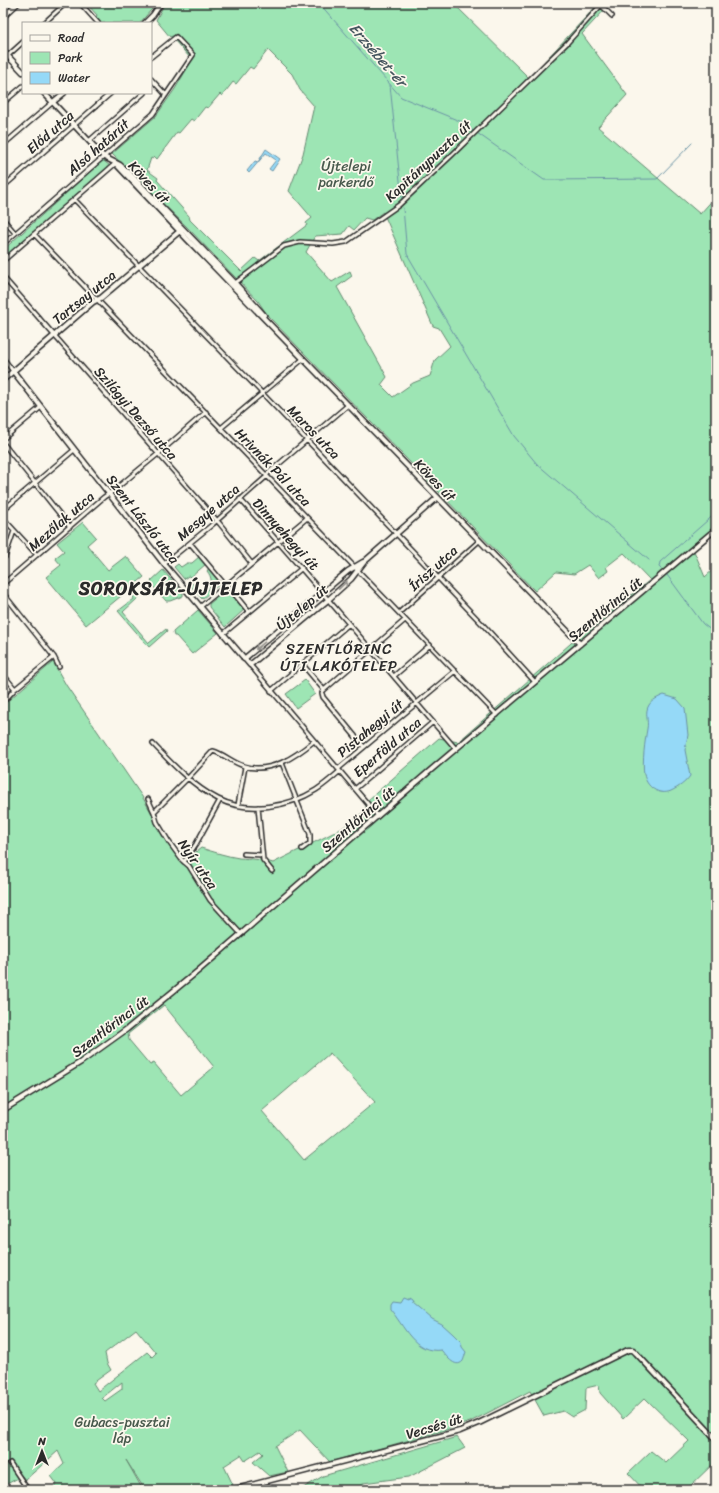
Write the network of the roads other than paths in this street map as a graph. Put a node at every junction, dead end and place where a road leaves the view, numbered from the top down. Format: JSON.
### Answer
{"nodes":[{"id":1,"x":18,"y":3,"type":"edge"},
{"id":2,"x":66,"y":3,"type":"edge"},
{"id":3,"x":80,"y":3,"type":"edge"},
{"id":4,"x":161,"y":3,"type":"edge"},
{"id":5,"x":600,"y":4,"type":"edge"},
{"id":6,"x":612,"y":16,"type":"dead end"},
{"id":7,"x":3,"y":17,"type":"edge"},
{"id":8,"x":45,"y":22,"type":"edge"},
{"id":9,"x":96,"y":22,"type":"edge"},
{"id":10,"x":146,"y":22,"type":"edge"},
{"id":11,"x":22,"y":43,"type":"edge"},
{"id":12,"x":3,"y":51,"type":"edge"},
{"id":13,"x":8,"y":56,"type":"junction"},
{"id":14,"x":152,"y":57,"type":"edge"},
{"id":15,"x":3,"y":60,"type":"edge"},
{"id":16,"x":22,"y":71,"type":"edge"},
{"id":17,"x":152,"y":80,"type":"edge"},
{"id":18,"x":155,"y":83,"type":"junction"},
{"id":19,"x":152,"y":86,"type":"edge"},
{"id":20,"x":22,"y":87,"type":"edge"},
{"id":21,"x":45,"y":94,"type":"edge"},
{"id":22,"x":63,"y":94,"type":"edge"},
{"id":23,"x":110,"y":94,"type":"edge"},
{"id":24,"x":143,"y":94,"type":"edge"},
{"id":25,"x":166,"y":95,"type":"junction"},
{"id":26,"x":53,"y":102,"type":"junction"},
{"id":27,"x":3,"y":103,"type":"edge"},
{"id":28,"x":74,"y":125,"type":"junction"},
{"id":29,"x":89,"y":141,"type":"junction"},
{"id":30,"x":3,"y":145,"type":"edge"},
{"id":31,"x":104,"y":157,"type":"junction"},
{"id":32,"x":116,"y":164,"type":"junction"},
{"id":33,"x":3,"y":187,"type":"edge"},
{"id":34,"x":74,"y":199,"type":"junction"},
{"id":35,"x":3,"y":219,"type":"edge"},
{"id":36,"x":181,"y":230,"type":"junction"},
{"id":37,"x":15,"y":233,"type":"junction"},
{"id":38,"x":34,"y":234,"type":"junction"},
{"id":39,"x":3,"y":244,"type":"edge"},
{"id":40,"x":3,"y":261,"type":"edge"},
{"id":41,"x":139,"y":266,"type":"junction"},
{"id":42,"x":3,"y":277,"type":"edge"},
{"id":43,"x":234,"y":284,"type":"junction"},
{"id":44,"x":97,"y":300,"type":"junction"},
{"id":45,"x":54,"y":336,"type":"junction"},
{"id":46,"x":3,"y":358,"type":"edge"},
{"id":47,"x":303,"y":359,"type":"junction"},
{"id":48,"x":13,"y":371,"type":"junction"},
{"id":49,"x":3,"y":380,"type":"edge"},
{"id":50,"x":263,"y":394,"type":"junction"},
{"id":51,"x":348,"y":405,"type":"junction"},
{"id":52,"x":41,"y":407,"type":"junction"},
{"id":53,"x":206,"y":412,"type":"junction"},
{"id":54,"x":221,"y":428,"type":"junction"},
{"id":55,"x":3,"y":439,"type":"edge"},
{"id":56,"x":307,"y":440,"type":"junction"},
{"id":57,"x":3,"y":443,"type":"edge"},
{"id":58,"x":74,"y":450,"type":"junction"},
{"id":59,"x":158,"y":454,"type":"junction"},
{"id":60,"x":266,"y":476,"type":"junction"},
{"id":61,"x":35,"y":483,"type":"junction"},
{"id":62,"x":109,"y":494,"type":"junction"},
{"id":63,"x":437,"y":498,"type":"junction"},
{"id":64,"x":240,"y":499,"type":"junction"},
{"id":65,"x":3,"y":510,"type":"edge"},
{"id":66,"x":3,"y":518,"type":"edge"},
{"id":67,"x":307,"y":518,"type":"junction"},
{"id":68,"x":216,"y":521,"type":"junction"},
{"id":69,"x":70,"y":527,"type":"junction"},
{"id":70,"x":716,"y":529,"type":"edge"},
{"id":71,"x":14,"y":531,"type":"junction"},
{"id":72,"x":396,"y":534,"type":"junction"},
{"id":73,"x":479,"y":541,"type":"junction"},
{"id":74,"x":279,"y":542,"type":"junction"},
{"id":75,"x":190,"y":543,"type":"junction"},
{"id":76,"x":37,"y":555,"type":"junction"},
{"id":77,"x":6,"y":557,"type":"dead end"},
{"id":78,"x":364,"y":562,"type":"junction"},
{"id":79,"x":164,"y":564,"type":"junction"},
{"id":80,"x":252,"y":564,"type":"junction"},
{"id":81,"x":354,"y":566,"type":"junction"},
{"id":82,"x":302,"y":568,"type":"junction"},
{"id":83,"x":358,"y":570,"type":"junction"},
{"id":84,"x":438,"y":578,"type":"junction"},
{"id":85,"x":3,"y":584,"type":"edge"},
{"id":86,"x":226,"y":586,"type":"junction"},
{"id":87,"x":323,"y":592,"type":"junction"},
{"id":88,"x":3,"y":593,"type":"edge"},
{"id":89,"x":329,"y":599,"type":"junction"},
{"id":90,"x":200,"y":607,"type":"junction"},
{"id":91,"x":401,"y":611,"type":"dead end"},
{"id":92,"x":249,"y":612,"type":"junction"},
{"id":93,"x":405,"y":620,"type":"junction"},
{"id":94,"x":349,"y":624,"type":"junction"},
{"id":95,"x":223,"y":634,"type":"junction"},
{"id":96,"x":580,"y":644,"type":"junction"},
{"id":97,"x":430,"y":645,"type":"junction"},
{"id":98,"x":370,"y":649,"type":"junction"},
{"id":99,"x":54,"y":657,"type":"junction"},
{"id":100,"x":244,"y":659,"type":"junction"},
{"id":101,"x":303,"y":664,"type":"junction"},
{"id":102,"x":250,"y":665,"type":"junction"},
{"id":103,"x":59,"y":667,"type":"dead end"},
{"id":104,"x":455,"y":671,"type":"junction"},
{"id":105,"x":3,"y":674,"type":"edge"},
{"id":106,"x":394,"y":676,"type":"junction"},
{"id":107,"x":535,"y":682,"type":"junction"},
{"id":108,"x":15,"y":689,"type":"junction"},
{"id":109,"x":271,"y":690,"type":"junction"},
{"id":110,"x":324,"y":690,"type":"junction"},
{"id":111,"x":3,"y":702,"type":"edge"},
{"id":112,"x":416,"y":703,"type":"junction"},
{"id":113,"x":497,"y":715,"type":"junction"},
{"id":114,"x":433,"y":722,"type":"junction"},
{"id":115,"x":314,"y":741,"type":"junction"},
{"id":116,"x":153,"y":744,"type":"dead end"},
{"id":117,"x":364,"y":747,"type":"junction"},
{"id":118,"x":456,"y":750,"type":"junction"},
{"id":119,"x":282,"y":763,"type":"junction"},
{"id":120,"x":245,"y":767,"type":"junction"},
{"id":121,"x":339,"y":770,"type":"junction"},
{"id":122,"x":188,"y":778,"type":"junction"},
{"id":123,"x":355,"y":789,"type":"junction"},
{"id":124,"x":148,"y":799,"type":"dead end"},
{"id":125,"x":220,"y":800,"type":"junction"},
{"id":126,"x":296,"y":800,"type":"junction"},
{"id":127,"x":238,"y":805,"type":"junction"},
{"id":128,"x":258,"y":807,"type":"junction"},
{"id":129,"x":154,"y":812,"type":"junction"},
{"id":130,"x":379,"y":816,"type":"junction"},
{"id":131,"x":302,"y":849,"type":"dead end"},
{"id":132,"x":244,"y":854,"type":"dead end"},
{"id":133,"x":262,"y":855,"type":"junction"},
{"id":134,"x":184,"y":862,"type":"junction"},
{"id":135,"x":272,"y":871,"type":"dead end"},
{"id":136,"x":240,"y":934,"type":"junction"},
{"id":137,"x":3,"y":1110,"type":"edge"},
{"id":138,"x":716,"y":1439,"type":"edge"},
{"id":139,"x":10,"y":1463,"type":"dead end"},
{"id":140,"x":28,"y":1490,"type":"edge"},
{"id":141,"x":232,"y":1490,"type":"edge"}],
"edges":[{"from":1,"to":7,"type":"street"},
{"from":2,"to":8,"type":"street"},
{"from":3,"to":9,"type":"street"},
{"from":4,"to":10,"type":"street"},
{"from":5,"to":6,"type":"street"},
{"from":5,"to":43,"type":"street","name":"Kapitánypuszta út"},
{"from":11,"to":13,"type":"street"},
{"from":12,"to":13,"type":"street"},
{"from":13,"to":15,"type":"street"},
{"from":13,"to":16,"type":"street"},
{"from":14,"to":25,"type":"street","name":"Alsó határút"},
{"from":17,"to":18,"type":"street"},
{"from":18,"to":19,"type":"street"},
{"from":18,"to":25,"type":"street"},
{"from":20,"to":27,"type":"street"},
{"from":21,"to":26,"type":"street"},
{"from":22,"to":26,"type":"street"},
{"from":23,"to":28,"type":"street","name":"Előd utca"},
{"from":24,"to":29,"type":"street"},
{"from":25,"to":31,"type":"street","name":"Alsó határút"},
{"from":26,"to":28,"type":"street"},
{"from":26,"to":30,"type":"street"},
{"from":28,"to":29,"type":"street"},
{"from":28,"to":33,"type":"street","name":"Előd utca"},
{"from":29,"to":31,"type":"street"},
{"from":31,"to":32,"type":"street","name":"Köves út"},
{"from":31,"to":37,"type":"street","name":"Alsó határút"},
{"from":32,"to":34,"type":"street","name":"Alsó határút"},
{"from":32,"to":36,"type":"street","name":"Köves út"},
{"from":34,"to":38,"type":"street","name":"Alsó határút"},
{"from":34,"to":41,"type":"street","name":"Maros utca"},
{"from":35,"to":37,"type":"street"},
{"from":36,"to":41,"type":"street","name":"Tartsay utca"},
{"from":36,"to":43,"type":"street","name":"Köves út"},
{"from":36,"to":43,"type":"street","name":"Köves út"},
{"from":37,"to":39,"type":"street","name":"Alsó határút"},
{"from":38,"to":40,"type":"street","name":"Alsó határút"},
{"from":38,"to":44,"type":"street","name":"Hrivnák Pál utca"},
{"from":41,"to":44,"type":"street","name":"Tartsay utca"},
{"from":41,"to":50,"type":"street","name":"Maros utca"},
{"from":42,"to":45,"type":"street","name":"Szilágyi Dezső utca"},
{"from":43,"to":47,"type":"street","name":"Köves út"},
{"from":44,"to":45,"type":"street","name":"Tartsay utca"},
{"from":44,"to":53,"type":"street","name":"Hrivnák Pál utca"},
{"from":45,"to":48,"type":"street","name":"Tartsay utca"},
{"from":45,"to":59,"type":"street","name":"Szilágyi Dezső utca"},
{"from":46,"to":48,"type":"street","name":"Szent László utca"},
{"from":47,"to":50,"type":"street"},
{"from":47,"to":51,"type":"street","name":"Köves út"},
{"from":48,"to":49,"type":"street","name":"Tartsay utca"},
{"from":48,"to":52,"type":"street","name":"Szent László utca"},
{"from":50,"to":54,"type":"street"},
{"from":50,"to":56,"type":"street","name":"Maros utca"},
{"from":51,"to":56,"type":"street","name":"Mesgye utca"},
{"from":51,"to":63,"type":"street","name":"Köves út"},
{"from":52,"to":55,"type":"street"},
{"from":52,"to":58,"type":"street","name":"Szent László utca"},
{"from":53,"to":54,"type":"street","name":"Hrivnák Pál utca"},
{"from":53,"to":59,"type":"street","name":"Mezőlak utca"},
{"from":54,"to":60,"type":"street","name":"Hrivnák Pál utca"},
{"from":56,"to":60,"type":"street","name":"Mesgye utca"},
{"from":56,"to":72,"type":"street","name":"Maros utca"},
{"from":57,"to":61,"type":"street"},
{"from":58,"to":61,"type":"street"},
{"from":58,"to":62,"type":"street","name":"Szent László utca"},
{"from":59,"to":62,"type":"street","name":"Mezőlak utca"},
{"from":59,"to":68,"type":"street","name":"Szilágyi Dezső utca"},
{"from":60,"to":64,"type":"street","name":"Mesgye utca"},
{"from":60,"to":67,"type":"street","name":"Hrivnák Pál utca"},
{"from":61,"to":65,"type":"street"},
{"from":61,"to":69,"type":"street"},
{"from":62,"to":69,"type":"street","name":"Mezőlak utca"},
{"from":62,"to":79,"type":"street","name":"Szent László utca"},
{"from":63,"to":72,"type":"street","name":"Újtelep út"},
{"from":63,"to":73,"type":"street","name":"Köves út"},
{"from":64,"to":68,"type":"street","name":"Mesgye utca"},
{"from":64,"to":74,"type":"street","name":"Dinnyehegyi út"},
{"from":66,"to":71,"type":"street"},
{"from":67,"to":74,"type":"street"},
{"from":67,"to":81,"type":"street","name":"Hrivnák Pál utca"},
{"from":68,"to":75,"type":"street","name":"Mesgye utca"},
{"from":68,"to":80,"type":"street","name":"Szilágyi Dezső utca"},
{"from":69,"to":76,"type":"street","name":"Mezőlak utca"},
{"from":70,"to":96,"type":"street","name":"Szentlőrinci út"},
{"from":71,"to":76,"type":"street"},
{"from":71,"to":77,"type":"street"},
{"from":72,"to":78,"type":"street","name":"Újtelep út"},
{"from":72,"to":84,"type":"street","name":"Maros utca"},
{"from":73,"to":84,"type":"street","name":"Írisz utca"},
{"from":73,"to":96,"type":"street","name":"Köves út"},
{"from":74,"to":80,"type":"street"},
{"from":74,"to":82,"type":"street","name":"Dinnyehegyi út"},
{"from":75,"to":79,"type":"street","name":"Mesgye utca"},
{"from":75,"to":86,"type":"street"},
{"from":76,"to":85,"type":"street","name":"Mezőlak utca"},
{"from":78,"to":81,"type":"street","name":"Újtelep út"},
{"from":78,"to":83,"type":"street","name":"Újtelep út"},
{"from":79,"to":90,"type":"street","name":"Szent László utca"},
{"from":80,"to":86,"type":"street"},
{"from":81,"to":83,"type":"street","name":"Hrivnák Pál utca"},
{"from":81,"to":87,"type":"street","name":"Újtelep út"},
{"from":82,"to":87,"type":"street","name":"Dinnyehegyi út"},
{"from":82,"to":92,"type":"street"},
{"from":89,"to":83,"type":"street","name":"Újtelep út","one_way":true},
{"from":83,"to":93,"type":"street","name":"Hrivnák Pál utca"},
{"from":84,"to":91,"type":"street","name":"Írisz utca"},
{"from":84,"to":107,"type":"street","name":"Maros utca"},
{"from":86,"to":90,"type":"street"},
{"from":86,"to":92,"type":"street"},
{"from":87,"to":89,"type":"street","name":"Dinnyehegyi út"},
{"from":87,"to":100,"type":"street","name":"Újtelep út","one_way":true},
{"from":88,"to":99,"type":"street"},
{"from":89,"to":94,"type":"street","name":"Dinnyehegyi út"},
{"from":89,"to":102,"type":"street","name":"Újtelep út"},
{"from":90,"to":95,"type":"street","name":"Szent László utca"},
{"from":92,"to":95,"type":"street"},
{"from":93,"to":97,"type":"street","name":"Hrivnák Pál utca"},
{"from":93,"to":98,"type":"street"},
{"from":94,"to":98,"type":"street","name":"Dinnyehegyi út"},
{"from":94,"to":101,"type":"street"},
{"from":95,"to":100,"type":"street","name":"Szent László utca"},
{"from":96,"to":107,"type":"street","name":"Szentlőrinci út"},
{"from":97,"to":104,"type":"street","name":"Hrivnák Pál utca"},
{"from":97,"to":106,"type":"street"},
{"from":98,"to":106,"type":"street","name":"Dinnyehegyi út"},
{"from":98,"to":110,"type":"street"},
{"from":99,"to":103,"type":"street"},
{"from":99,"to":108,"type":"street"},
{"from":100,"to":102,"type":"street","name":"Szent László utca"},
{"from":101,"to":109,"type":"street"},
{"from":101,"to":110,"type":"street"},
{"from":102,"to":109,"type":"street","name":"Szent László utca"},
{"from":104,"to":112,"type":"street","name":"Pistahegyi út"},
{"from":104,"to":113,"type":"street","name":"Hrivnák Pál utca"},
{"from":105,"to":108,"type":"street"},
{"from":106,"to":112,"type":"street","name":"Dinnyehegyi út"},
{"from":107,"to":113,"type":"street","name":"Szentlőrinci út"},
{"from":108,"to":111,"type":"street"},
{"from":109,"to":115,"type":"street","name":"Szent László utca"},
{"from":110,"to":117,"type":"street"},
{"from":112,"to":114,"type":"street","name":"Dinnyehegyi út"},
{"from":112,"to":117,"type":"street","name":"Pistahegyi út"},
{"from":113,"to":118,"type":"street","name":"Szentlőrinci út"},
{"from":114,"to":118,"type":"street","name":"Dinnyehegyi út"},
{"from":114,"to":123,"type":"street","name":"Eperföld utca"},
{"from":115,"to":119,"type":"street"},
{"from":115,"to":121,"type":"street","name":"Szent László utca"},
{"from":116,"to":122,"type":"street","name":"Pistahegyi út"},
{"from":117,"to":121,"type":"street","name":"Pistahegyi út"},
{"from":118,"to":130,"type":"street","name":"Szentlőrinci út"},
{"from":119,"to":120,"type":"street"},
{"from":119,"to":126,"type":"street"},
{"from":120,"to":122,"type":"street"},
{"from":120,"to":127,"type":"street"},
{"from":121,"to":123,"type":"street","name":"Szent László utca"},
{"from":121,"to":126,"type":"street","name":"Pistahegyi út"},
{"from":122,"to":125,"type":"street","name":"Pistahegyi út"},
{"from":122,"to":129,"type":"street"},
{"from":123,"to":130,"type":"street","name":"Szent László utca"},
{"from":124,"to":129,"type":"street","name":"Nyír utca"},
{"from":125,"to":127,"type":"street","name":"Pistahegyi út"},
{"from":125,"to":134,"type":"street"},
{"from":126,"to":128,"type":"street","name":"Pistahegyi út"},
{"from":126,"to":131,"type":"street"},
{"from":127,"to":128,"type":"street","name":"Pistahegyi út"},
{"from":128,"to":133,"type":"street"},
{"from":129,"to":134,"type":"street","name":"Nyír utca"},
{"from":130,"to":136,"type":"street","name":"Szentlőrinci út"},
{"from":132,"to":133,"type":"street"},
{"from":133,"to":135,"type":"street"},
{"from":134,"to":136,"type":"street","name":"Nyír utca"},
{"from":136,"to":137,"type":"street","name":"Szentlőrinci út"},
{"from":138,"to":141,"type":"street","name":"Vecsés út"},
{"from":139,"to":140,"type":"street"}]}
